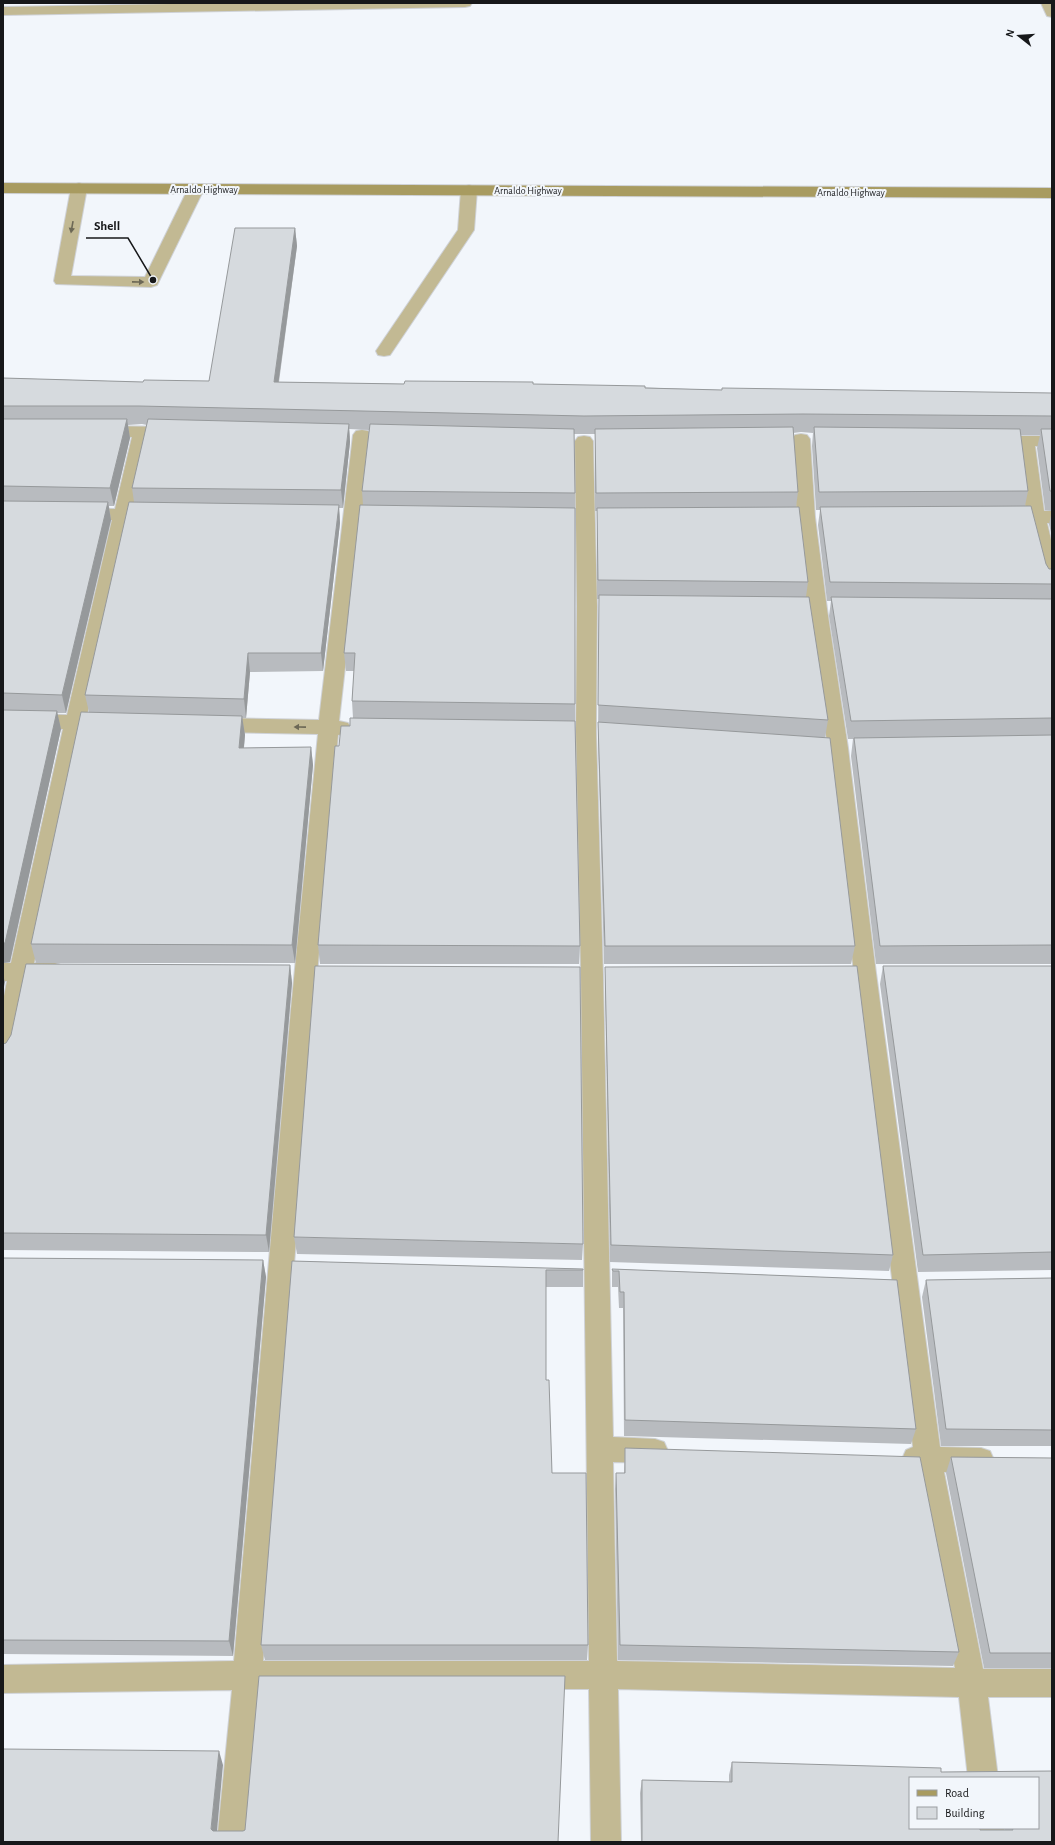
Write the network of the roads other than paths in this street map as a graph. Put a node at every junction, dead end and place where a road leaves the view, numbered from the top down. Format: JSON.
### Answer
{"nodes":[{"id":1,"x":465,"y":3,"type":"edge"},
{"id":2,"x":1048,"y":3,"type":"edge"},
{"id":3,"x":3,"y":11,"type":"edge"},
{"id":4,"x":1052,"y":13,"type":"edge"},
{"id":5,"x":3,"y":188,"type":"edge"},
{"id":6,"x":79,"y":188,"type":"junction"},
{"id":7,"x":196,"y":189,"type":"junction"},
{"id":8,"x":469,"y":190,"type":"junction"},
{"id":9,"x":1052,"y":193,"type":"edge"},
{"id":10,"x":384,"y":351,"type":"dead end"},
{"id":11,"x":80,"y":431,"type":"edge"},
{"id":12,"x":142,"y":431,"type":"junction"},
{"id":13,"x":189,"y":432,"type":"edge"},
{"id":14,"x":362,"y":435,"type":"edge"},
{"id":15,"x":802,"y":439,"type":"dead end"},
{"id":16,"x":584,"y":440,"type":"edge"},
{"id":17,"x":977,"y":441,"type":"edge"},
{"id":18,"x":1025,"y":442,"type":"junction"},
{"id":19,"x":1052,"y":442,"type":"edge"},
{"id":20,"x":59,"y":513,"type":"edge"},
{"id":21,"x":122,"y":514,"type":"junction"},
{"id":22,"x":170,"y":515,"type":"edge"},
{"id":23,"x":988,"y":517,"type":"edge"},
{"id":24,"x":1044,"y":517,"type":"edge"},
{"id":25,"x":1052,"y":582,"type":"edge"},
{"id":26,"x":3,"y":720,"type":"edge"},
{"id":27,"x":75,"y":722,"type":"junction"},
{"id":28,"x":130,"y":724,"type":"edge"},
{"id":29,"x":194,"y":725,"type":"edge"},
{"id":30,"x":328,"y":728,"type":"junction"},
{"id":31,"x":359,"y":728,"type":"edge"},
{"id":32,"x":12,"y":972,"type":"edge"},
{"id":33,"x":76,"y":972,"type":"edge"},
{"id":34,"x":282,"y":973,"type":"edge"},
{"id":35,"x":306,"y":973,"type":"junction"},
{"id":36,"x":330,"y":973,"type":"edge"},
{"id":37,"x":842,"y":973,"type":"edge"},
{"id":38,"x":865,"y":973,"type":"junction"},
{"id":39,"x":888,"y":973,"type":"edge"},
{"id":40,"x":568,"y":975,"type":"edge"},
{"id":41,"x":592,"y":975,"type":"junction"},
{"id":42,"x":615,"y":975,"type":"edge"},
{"id":43,"x":3,"y":1053,"type":"edge"},
{"id":44,"x":600,"y":1449,"type":"junction"},
{"id":45,"x":678,"y":1452,"type":"edge"},
{"id":46,"x":889,"y":1458,"type":"edge"},
{"id":47,"x":928,"y":1459,"type":"junction"},
{"id":48,"x":1006,"y":1460,"type":"edge"},
{"id":49,"x":248,"y":1675,"type":"junction"},
{"id":50,"x":604,"y":1675,"type":"junction"},
{"id":51,"x":3,"y":1679,"type":"edge"},
{"id":52,"x":1052,"y":1683,"type":"edge"},
{"id":53,"x":972,"y":1684,"type":"junction"},
{"id":54,"x":983,"y":1777,"type":"edge"},
{"id":55,"x":989,"y":1829,"type":"edge"},
{"id":56,"x":232,"y":1842,"type":"edge"},
{"id":57,"x":606,"y":1842,"type":"edge"},
{"id":58,"x":990,"y":1842,"type":"edge"}],
"edges":[{"from":1,"to":3,"type":"street"},
{"from":2,"to":4,"type":"street"},
{"from":5,"to":6,"type":"main road","name":"Arnaldo Highway"},
{"from":6,"to":7,"type":"main road","name":"Arnaldo Highway"},
{"from":6,"to":7,"type":"street","one_way":true},
{"from":7,"to":8,"type":"main road","name":"Arnaldo Highway"},
{"from":8,"to":9,"type":"main road","name":"Arnaldo Highway"},
{"from":8,"to":10,"type":"street"},
{"from":11,"to":12,"type":"street"},
{"from":12,"to":13,"type":"street"},
{"from":12,"to":21,"type":"street"},
{"from":14,"to":30,"type":"street"},
{"from":15,"to":38,"type":"street"},
{"from":16,"to":41,"type":"street"},
{"from":17,"to":18,"type":"street"},
{"from":18,"to":19,"type":"street"},
{"from":18,"to":24,"type":"street"},
{"from":20,"to":21,"type":"street"},
{"from":21,"to":22,"type":"street"},
{"from":21,"to":27,"type":"street"},
{"from":23,"to":24,"type":"street"},
{"from":24,"to":25,"type":"street"},
{"from":26,"to":27,"type":"street"},
{"from":27,"to":28,"type":"street"},
{"from":27,"to":32,"type":"street"},
{"from":30,"to":29,"type":"street","one_way":true},
{"from":30,"to":31,"type":"street"},
{"from":30,"to":35,"type":"street"},
{"from":32,"to":33,"type":"street"},
{"from":32,"to":43,"type":"street"},
{"from":34,"to":35,"type":"street"},
{"from":35,"to":36,"type":"street"},
{"from":35,"to":49,"type":"street"},
{"from":37,"to":38,"type":"street"},
{"from":38,"to":39,"type":"street"},
{"from":38,"to":47,"type":"street"},
{"from":40,"to":41,"type":"street"},
{"from":41,"to":42,"type":"street"},
{"from":41,"to":44,"type":"street"},
{"from":44,"to":45,"type":"street"},
{"from":44,"to":50,"type":"street"},
{"from":46,"to":47,"type":"street"},
{"from":47,"to":48,"type":"street"},
{"from":47,"to":53,"type":"street"},
{"from":49,"to":50,"type":"street"},
{"from":49,"to":51,"type":"street"},
{"from":49,"to":56,"type":"street"},
{"from":50,"to":53,"type":"street"},
{"from":50,"to":57,"type":"street"},
{"from":52,"to":53,"type":"street"},
{"from":53,"to":54,"type":"street"},
{"from":55,"to":58,"type":"street"}]}
